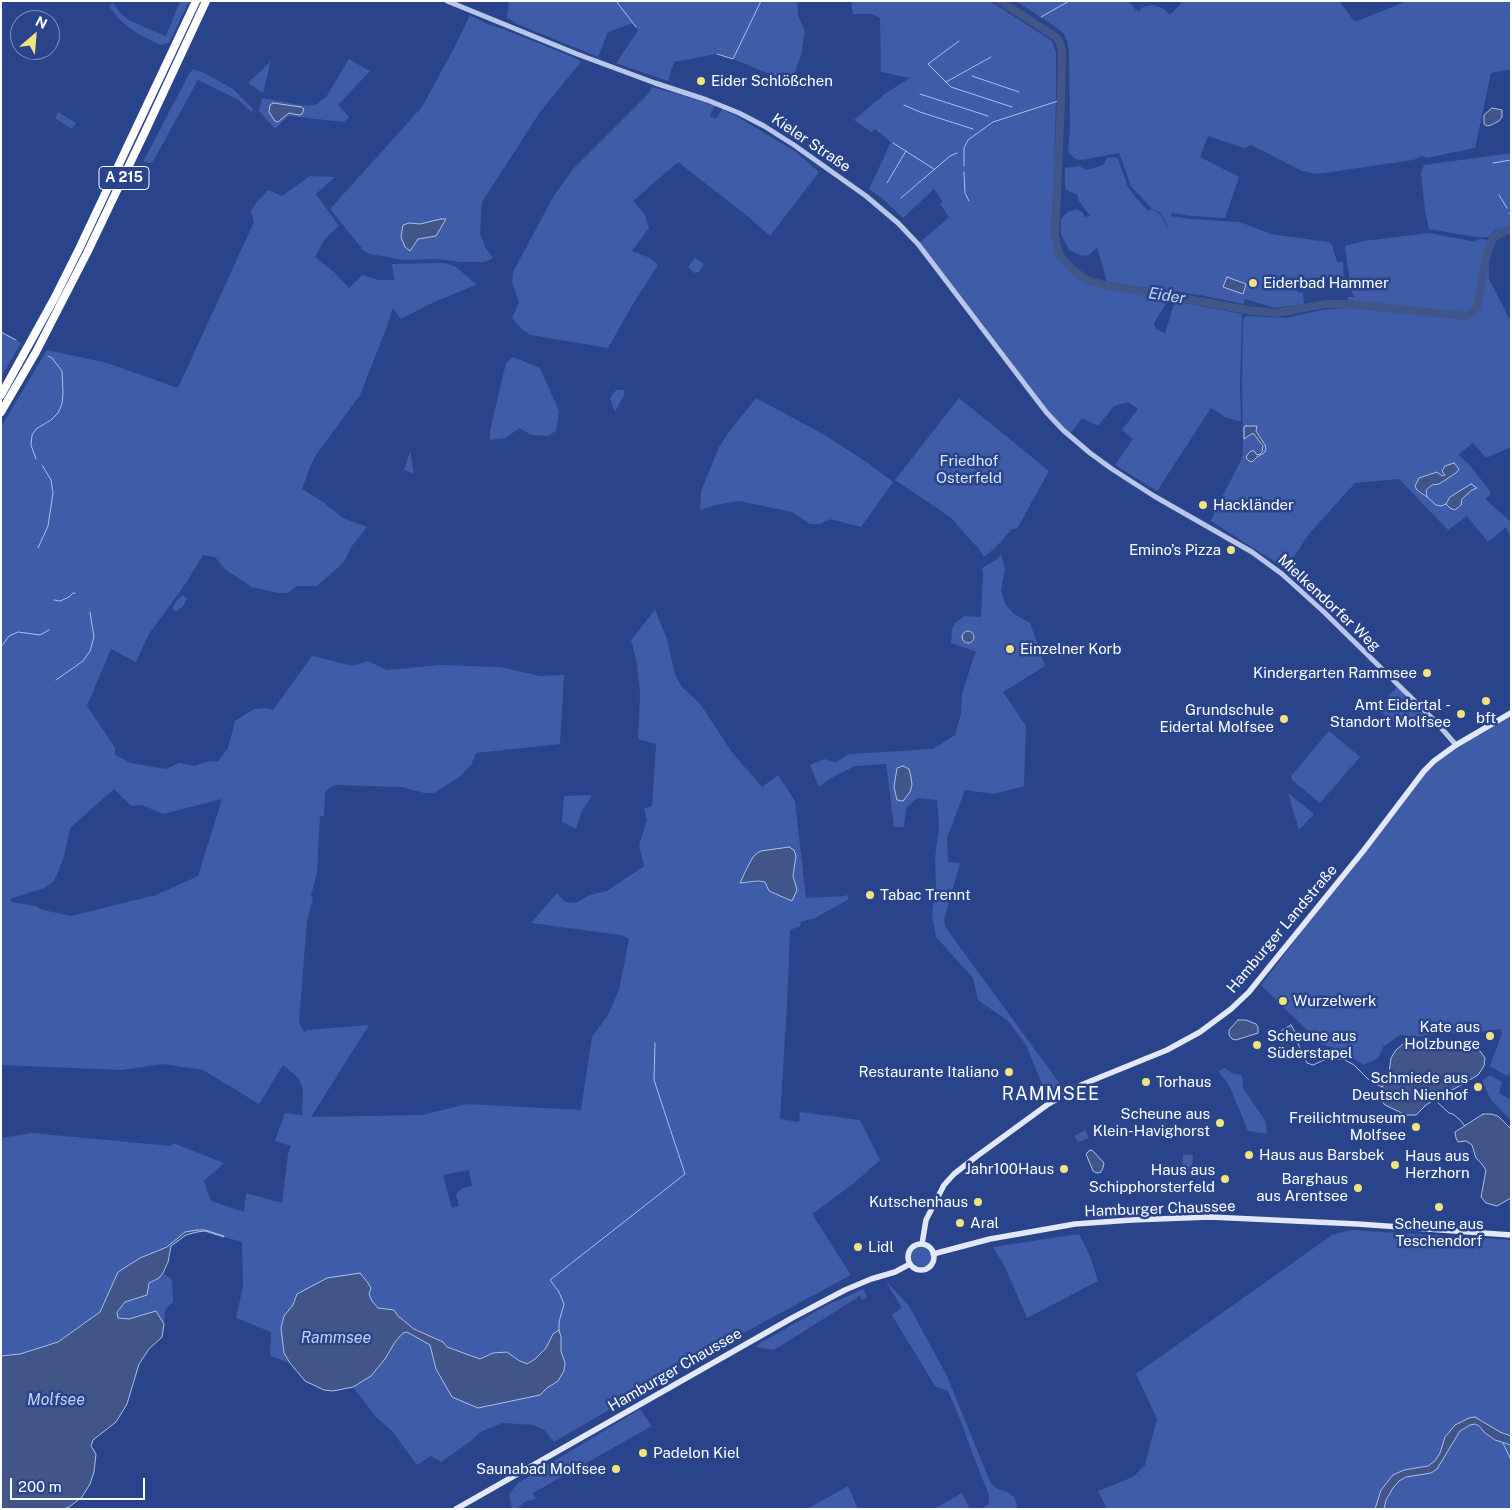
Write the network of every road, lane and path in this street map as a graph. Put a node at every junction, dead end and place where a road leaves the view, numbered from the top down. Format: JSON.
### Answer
{"nodes":[{"id":1,"x":196,"y":1,"type":"edge"},
{"id":2,"x":206,"y":1,"type":"edge"},
{"id":3,"x":447,"y":1,"type":"edge"},
{"id":4,"x":1,"y":395,"type":"edge"},
{"id":5,"x":1,"y":412,"type":"edge"},
{"id":6,"x":1069,"y":435,"type":"joint"},
{"id":7,"x":1511,"y":713,"type":"edge"},
{"id":8,"x":1456,"y":745,"type":"junction"},
{"id":9,"x":1511,"y":1234,"type":"edge"},
{"id":10,"x":922,"y":1244,"type":"junction"},
{"id":11,"x":933,"y":1254,"type":"junction"},
{"id":12,"x":910,"y":1264,"type":"junction"},
{"id":13,"x":456,"y":1509,"type":"edge"}],
"edges":[{"from":1,"to":4,"type":"highway","number":"A 215"},
{"from":2,"to":5,"type":"highway","number":"A 215"},
{"from":3,"to":6,"type":"street","name":"Kieler Straße"},
{"from":6,"to":8,"type":"street","name":"Mielkendorfer Weg"},
{"from":7,"to":8,"type":"main road","name":"Hamburger Landstraße"},
{"from":8,"to":10,"type":"main road","name":"Hamburger Landstraße"},
{"from":9,"to":11,"type":"main road","name":"Hamburger Chaussee"},
{"from":10,"to":11,"type":"main road"},
{"from":10,"to":12,"type":"main road"},
{"from":11,"to":12,"type":"main road"},
{"from":12,"to":13,"type":"main road","name":"Hamburger Chaussee"}]}
